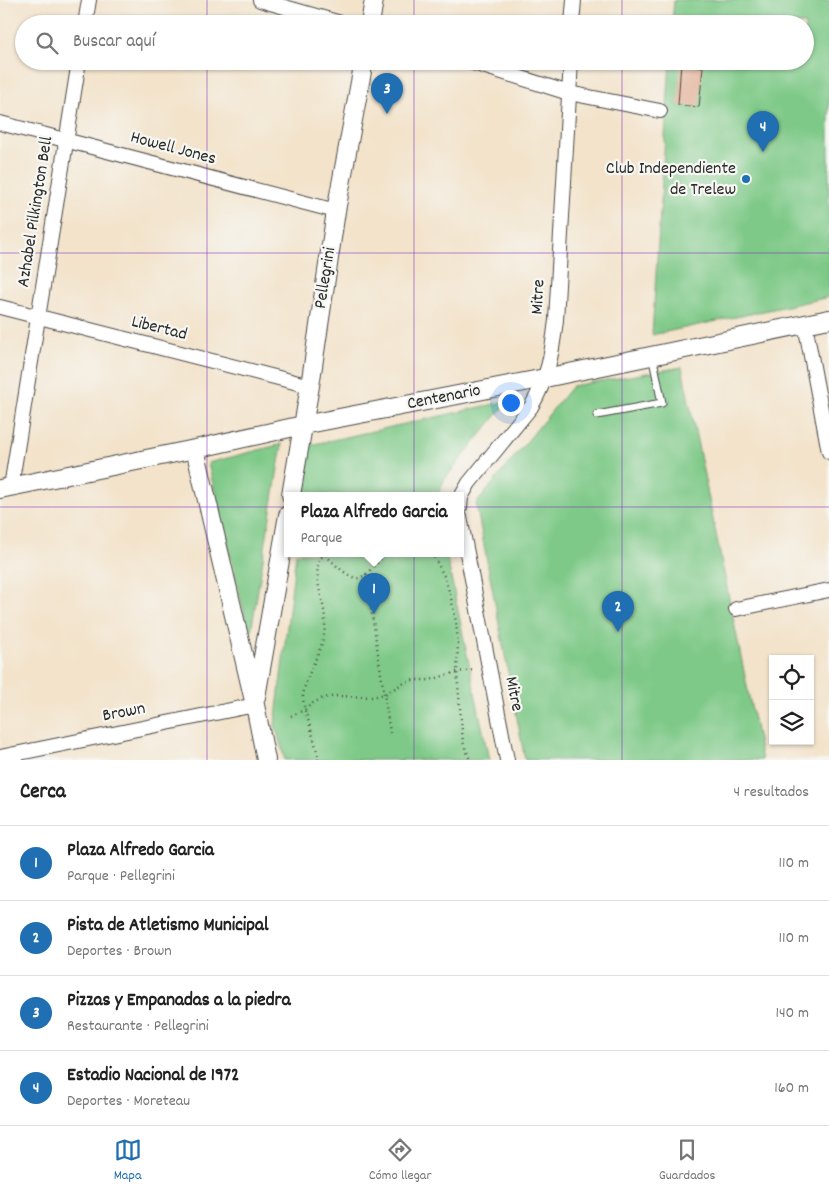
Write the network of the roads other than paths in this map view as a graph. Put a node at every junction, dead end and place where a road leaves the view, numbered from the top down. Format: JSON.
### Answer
{"nodes":[{"id":1,"x":89,"y":0,"type":"edge"},
{"id":2,"x":260,"y":0,"type":"edge"},
{"id":3,"x":374,"y":0,"type":"edge"},
{"id":4,"x":574,"y":0,"type":"edge"},
{"id":5,"x":86,"y":15,"type":"edge"},
{"id":6,"x":312,"y":15,"type":"edge"},
{"id":7,"x":372,"y":15,"type":"edge"},
{"id":8,"x":573,"y":15,"type":"edge"},
{"id":9,"x":78,"y":70,"type":"edge"},
{"id":10,"x":362,"y":70,"type":"edge"},
{"id":11,"x":496,"y":70,"type":"edge"},
{"id":12,"x":570,"y":70,"type":"edge"},
{"id":13,"x":569,"y":93,"type":"junction"},
{"id":14,"x":660,"y":111,"type":"dead end"},
{"id":15,"x":0,"y":123,"type":"edge"},
{"id":16,"x":66,"y":141,"type":"junction"},
{"id":17,"x":336,"y":211,"type":"junction"},
{"id":18,"x":0,"y":308,"type":"edge"},
{"id":19,"x":38,"y":318,"type":"junction"},
{"id":20,"x":829,"y":319,"type":"edge"},
{"id":21,"x":805,"y":324,"type":"junction"},
{"id":22,"x":652,"y":355,"type":"junction"},
{"id":23,"x":545,"y":378,"type":"junction"},
{"id":24,"x":310,"y":386,"type":"junction"},
{"id":25,"x":825,"y":414,"type":"edge"},
{"id":26,"x":597,"y":415,"type":"dead end"},
{"id":27,"x":303,"y":425,"type":"junction"},
{"id":28,"x":195,"y":449,"type":"junction"},
{"id":29,"x":829,"y":452,"type":"edge"},
{"id":30,"x":6,"y":488,"type":"edge"},
{"id":31,"x":292,"y":492,"type":"edge"},
{"id":32,"x":464,"y":492,"type":"edge"},
{"id":33,"x":284,"y":538,"type":"edge"},
{"id":34,"x":464,"y":539,"type":"edge"},
{"id":35,"x":829,"y":590,"type":"edge"},
{"id":36,"x":736,"y":609,"type":"dead end"},
{"id":37,"x":255,"y":705,"type":"junction"},
{"id":38,"x":0,"y":757,"type":"edge"},
{"id":39,"x":266,"y":760,"type":"edge"},
{"id":40,"x":507,"y":760,"type":"edge"}],
"edges":[{"from":1,"to":5,"type":"street"},
{"from":2,"to":6,"type":"street"},
{"from":3,"to":7,"type":"street"},
{"from":4,"to":8,"type":"street"},
{"from":9,"to":16,"type":"street","name":"Azhabel Pilkington Bell"},
{"from":10,"to":17,"type":"street","name":"Pellegrini"},
{"from":11,"to":13,"type":"street"},
{"from":12,"to":13,"type":"street","name":"Mitre"},
{"from":13,"to":14,"type":"street"},
{"from":13,"to":23,"type":"street","name":"Mitre"},
{"from":15,"to":16,"type":"street","name":"Howell Jones"},
{"from":16,"to":17,"type":"street","name":"Howell Jones"},
{"from":16,"to":19,"type":"street","name":"Azhabel Pilkington Bell"},
{"from":17,"to":24,"type":"street","name":"Pellegrini"},
{"from":18,"to":19,"type":"street","name":"Libertad"},
{"from":19,"to":24,"type":"street","name":"Libertad"},
{"from":19,"to":30,"type":"street","name":"Azhabel Pilkington Bell"},
{"from":20,"to":21,"type":"street","name":"Centenario"},
{"from":21,"to":22,"type":"street","name":"Centenario"},
{"from":21,"to":25,"type":"street"},
{"from":22,"to":23,"type":"street","name":"Centenario"},
{"from":22,"to":26,"type":"lane"},
{"from":23,"to":27,"type":"street","name":"Centenario"},
{"from":23,"to":32,"type":"street","name":"Mitre"},
{"from":24,"to":27,"type":"street","name":"Pellegrini"},
{"from":25,"to":29,"type":"street"},
{"from":27,"to":28,"type":"street","name":"Centenario"},
{"from":27,"to":31,"type":"street","name":"Pellegrini"},
{"from":28,"to":30,"type":"street","name":"Centenario"},
{"from":28,"to":37,"type":"street"},
{"from":33,"to":37,"type":"street"},
{"from":34,"to":40,"type":"street","name":"Mitre"},
{"from":35,"to":36,"type":"street"},
{"from":37,"to":38,"type":"street","name":"Brown"},
{"from":37,"to":39,"type":"street"}]}
